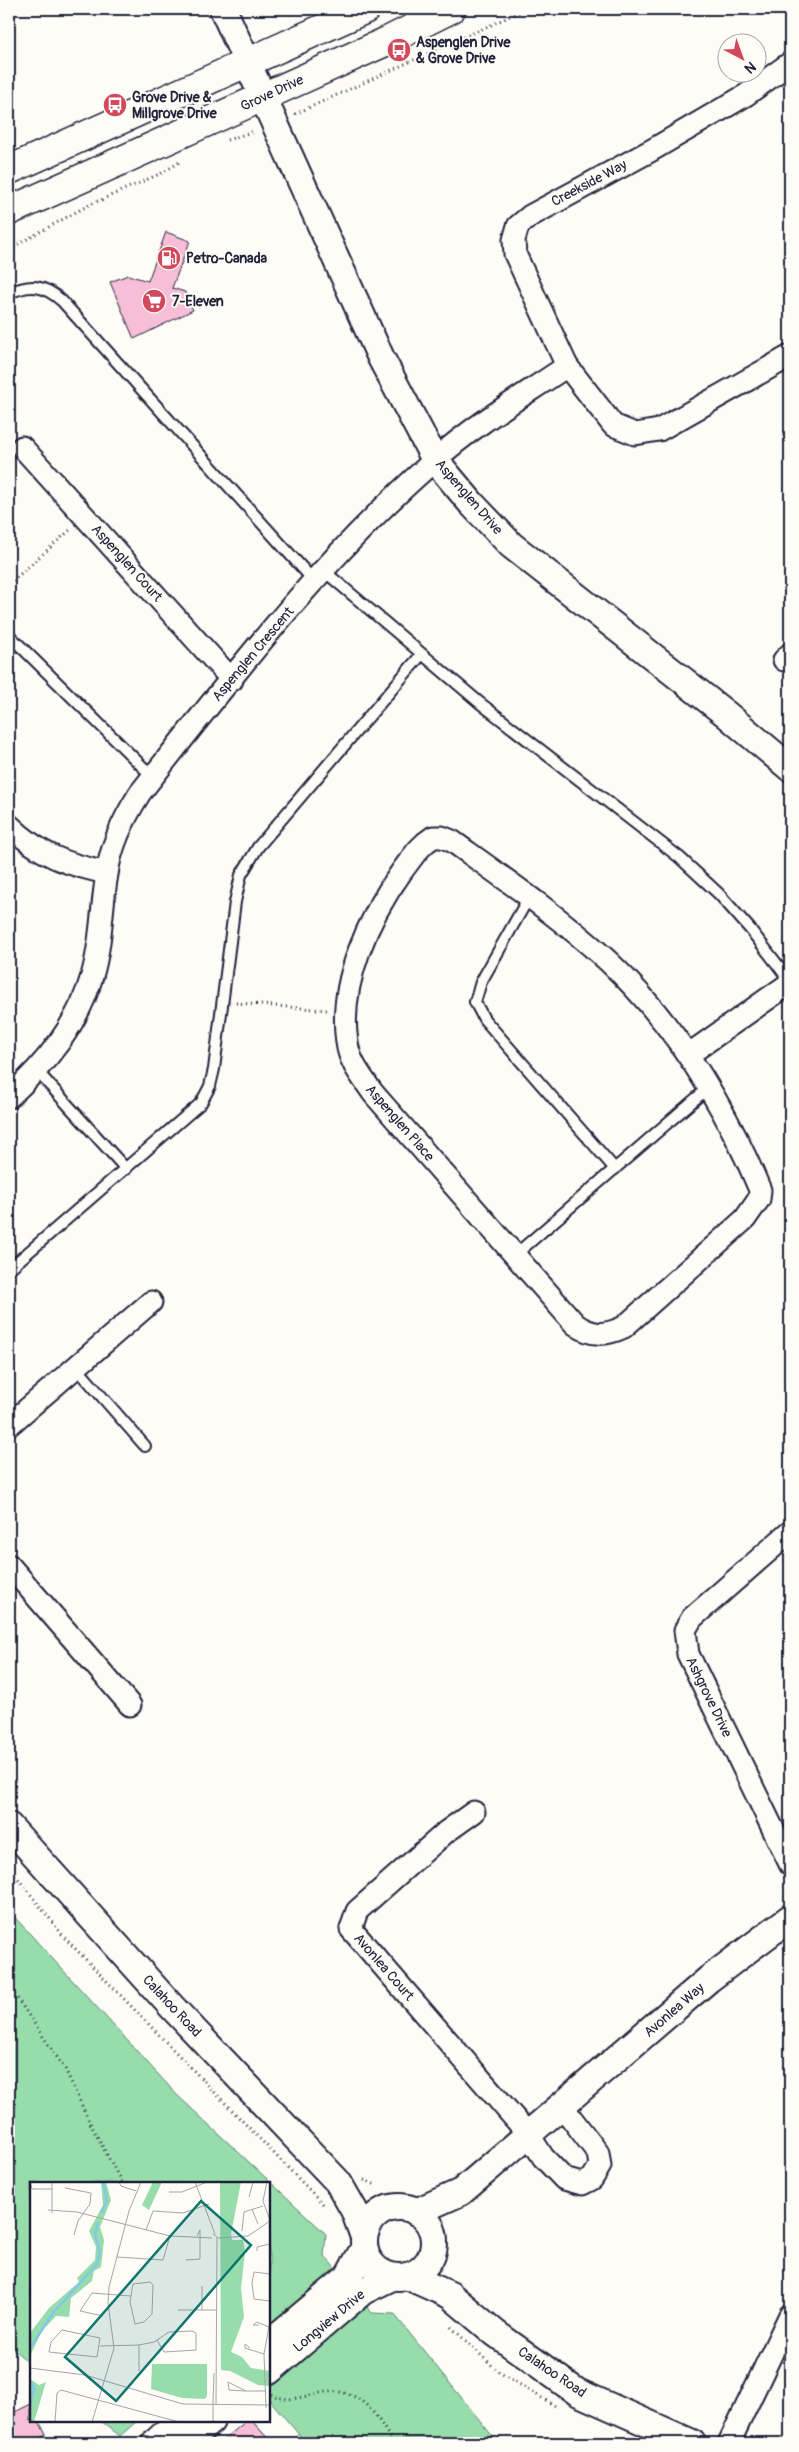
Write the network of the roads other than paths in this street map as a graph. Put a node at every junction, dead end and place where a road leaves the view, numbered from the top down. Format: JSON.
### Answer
{"nodes":[{"id":1,"x":224,"y":9,"type":"edge"},
{"id":2,"x":366,"y":9,"type":"edge"},
{"id":3,"x":451,"y":9,"type":"edge"},
{"id":4,"x":790,"y":62,"type":"edge"},
{"id":5,"x":248,"y":63,"type":"junction"},
{"id":6,"x":262,"y":98,"type":"junction"},
{"id":7,"x":9,"y":170,"type":"edge"},
{"id":8,"x":9,"y":211,"type":"edge"},
{"id":9,"x":9,"y":293,"type":"edge"},
{"id":10,"x":790,"y":356,"type":"edge"},
{"id":11,"x":567,"y":366,"type":"junction"},
{"id":12,"x":22,"y":447,"type":"dead end"},
{"id":13,"x":435,"y":460,"type":"junction"},
{"id":14,"x":318,"y":575,"type":"junction"},
{"id":15,"x":9,"y":635,"type":"edge"},
{"id":16,"x":421,"y":655,"type":"junction"},
{"id":17,"x":232,"y":680,"type":"junction"},
{"id":18,"x":790,"y":768,"type":"edge"},
{"id":19,"x":152,"y":777,"type":"junction"},
{"id":20,"x":9,"y":826,"type":"edge"},
{"id":21,"x":107,"y":873,"type":"junction"},
{"id":22,"x":529,"y":897,"type":"junction"},
{"id":23,"x":790,"y":982,"type":"edge"},
{"id":24,"x":688,"y":1055,"type":"junction"},
{"id":25,"x":37,"y":1071,"type":"junction"},
{"id":26,"x":708,"y":1088,"type":"junction"},
{"id":27,"x":9,"y":1097,"type":"edge"},
{"id":28,"x":126,"y":1169,"type":"junction"},
{"id":29,"x":615,"y":1169,"type":"junction"},
{"id":30,"x":515,"y":1255,"type":"junction"},
{"id":31,"x":9,"y":1269,"type":"edge"},
{"id":32,"x":151,"y":1302,"type":"dead end"},
{"id":33,"x":76,"y":1367,"type":"junction"},
{"id":34,"x":9,"y":1425,"type":"edge"},
{"id":35,"x":145,"y":1446,"type":"dead end"},
{"id":36,"x":790,"y":1532,"type":"edge"},
{"id":37,"x":9,"y":1565,"type":"edge"},
{"id":38,"x":130,"y":1705,"type":"dead end"},
{"id":39,"x":474,"y":1812,"type":"dead end"},
{"id":40,"x":9,"y":1826,"type":"edge"},
{"id":41,"x":790,"y":1864,"type":"edge"},
{"id":42,"x":790,"y":1918,"type":"edge"},
{"id":43,"x":562,"y":2106,"type":"junction"},
{"id":44,"x":529,"y":2135,"type":"junction"},
{"id":45,"x":338,"y":2182,"type":"junction"},
{"id":46,"x":461,"y":2192,"type":"junction"},
{"id":47,"x":405,"y":2210,"type":"junction"},
{"id":48,"x":364,"y":2242,"type":"junction"},
{"id":49,"x":433,"y":2244,"type":"junction"},
{"id":50,"x":399,"y":2276,"type":"junction"},
{"id":51,"x":450,"y":2295,"type":"junction"},
{"id":52,"x":790,"y":2316,"type":"edge"},
{"id":53,"x":270,"y":2342,"type":"edge"},
{"id":54,"x":270,"y":2370,"type":"edge"},
{"id":55,"x":177,"y":2422,"type":"edge"},
{"id":56,"x":210,"y":2422,"type":"edge"},
{"id":57,"x":155,"y":2443,"type":"edge"},
{"id":58,"x":184,"y":2443,"type":"edge"},
{"id":59,"x":692,"y":2443,"type":"edge"},
{"id":60,"x":729,"y":2443,"type":"edge"}],
"edges":[{"from":1,"to":5,"type":"street","name":"Aspenglen Drive"},
{"from":2,"to":5,"type":"main road"},
{"from":3,"to":6,"type":"main road","name":"Grove Drive"},
{"from":4,"to":11,"type":"street","name":"Creekside Way"},
{"from":5,"to":6,"type":"street","name":"Aspenglen Drive"},
{"from":5,"to":7,"type":"main road"},
{"from":6,"to":8,"type":"main road","name":"Grove Drive"},
{"from":6,"to":13,"type":"street","name":"Aspenglen Drive"},
{"from":9,"to":14,"type":"lane"},
{"from":10,"to":11,"type":"street","name":"Creekside Way"},
{"from":11,"to":13,"type":"street"},
{"from":12,"to":17,"type":"street","name":"Aspenglen Court"},
{"from":13,"to":14,"type":"street","name":"Aspenglen Crescent"},
{"from":13,"to":18,"type":"street","name":"Aspenglen Drive"},
{"from":14,"to":16,"type":"lane"},
{"from":14,"to":17,"type":"street","name":"Aspenglen Crescent"},
{"from":15,"to":19,"type":"lane"},
{"from":16,"to":23,"type":"lane"},
{"from":16,"to":28,"type":"lane"},
{"from":17,"to":19,"type":"street","name":"Aspenglen Crescent"},
{"from":19,"to":21,"type":"street","name":"Aspenglen Crescent"},
{"from":20,"to":21,"type":"street"},
{"from":21,"to":25,"type":"street","name":"Aspenglen Crescent"},
{"from":22,"to":24,"type":"street","name":"Aspenglen Place"},
{"from":22,"to":29,"type":"lane"},
{"from":22,"to":30,"type":"street","name":"Aspenglen Place"},
{"from":23,"to":24,"type":"street"},
{"from":24,"to":26,"type":"street","name":"Aspenglen Place"},
{"from":25,"to":27,"type":"street","name":"Aspenglen Crescent"},
{"from":25,"to":28,"type":"lane"},
{"from":26,"to":29,"type":"lane"},
{"from":26,"to":30,"type":"street","name":"Aspenglen Place"},
{"from":28,"to":31,"type":"lane"},
{"from":29,"to":30,"type":"lane"},
{"from":32,"to":33,"type":"street"},
{"from":33,"to":34,"type":"street"},
{"from":33,"to":35,"type":"lane"},
{"from":36,"to":41,"type":"street","name":"Ashgrove Drive"},
{"from":37,"to":38,"type":"street"},
{"from":39,"to":44,"type":"street","name":"Avonlea Court"},
{"from":40,"to":45,"type":"street","name":"Calahoo Road"},
{"from":42,"to":43,"type":"street","name":"Avonlea Way"},
{"from":43,"to":44,"type":"street","name":"Avonlea Way"},
{"from":43,"to":44,"type":"street"},
{"from":44,"to":46,"type":"street","name":"Avonlea Way"},
{"from":45,"to":47,"type":"street","name":"Calahoo Road"},
{"from":45,"to":48,"type":"street","name":"Calahoo Road"},
{"from":46,"to":47,"type":"street","name":"Avonlea Way"},
{"from":46,"to":49,"type":"street","name":"Avonlea Way"},
{"from":47,"to":48,"type":"street"},
{"from":47,"to":49,"type":"street"},
{"from":48,"to":50,"type":"street"},
{"from":48,"to":53,"type":"street","name":"Longview Drive"},
{"from":49,"to":50,"type":"street"},
{"from":49,"to":51,"type":"street","name":"Calahoo Road"},
{"from":50,"to":51,"type":"street","name":"Calahoo Road"},
{"from":50,"to":54,"type":"street","name":"Longview Drive"},
{"from":51,"to":59,"type":"street","name":"Calahoo Road"},
{"from":52,"to":60,"type":"street"},
{"from":55,"to":57,"type":"street"},
{"from":56,"to":58,"type":"street"}]}
